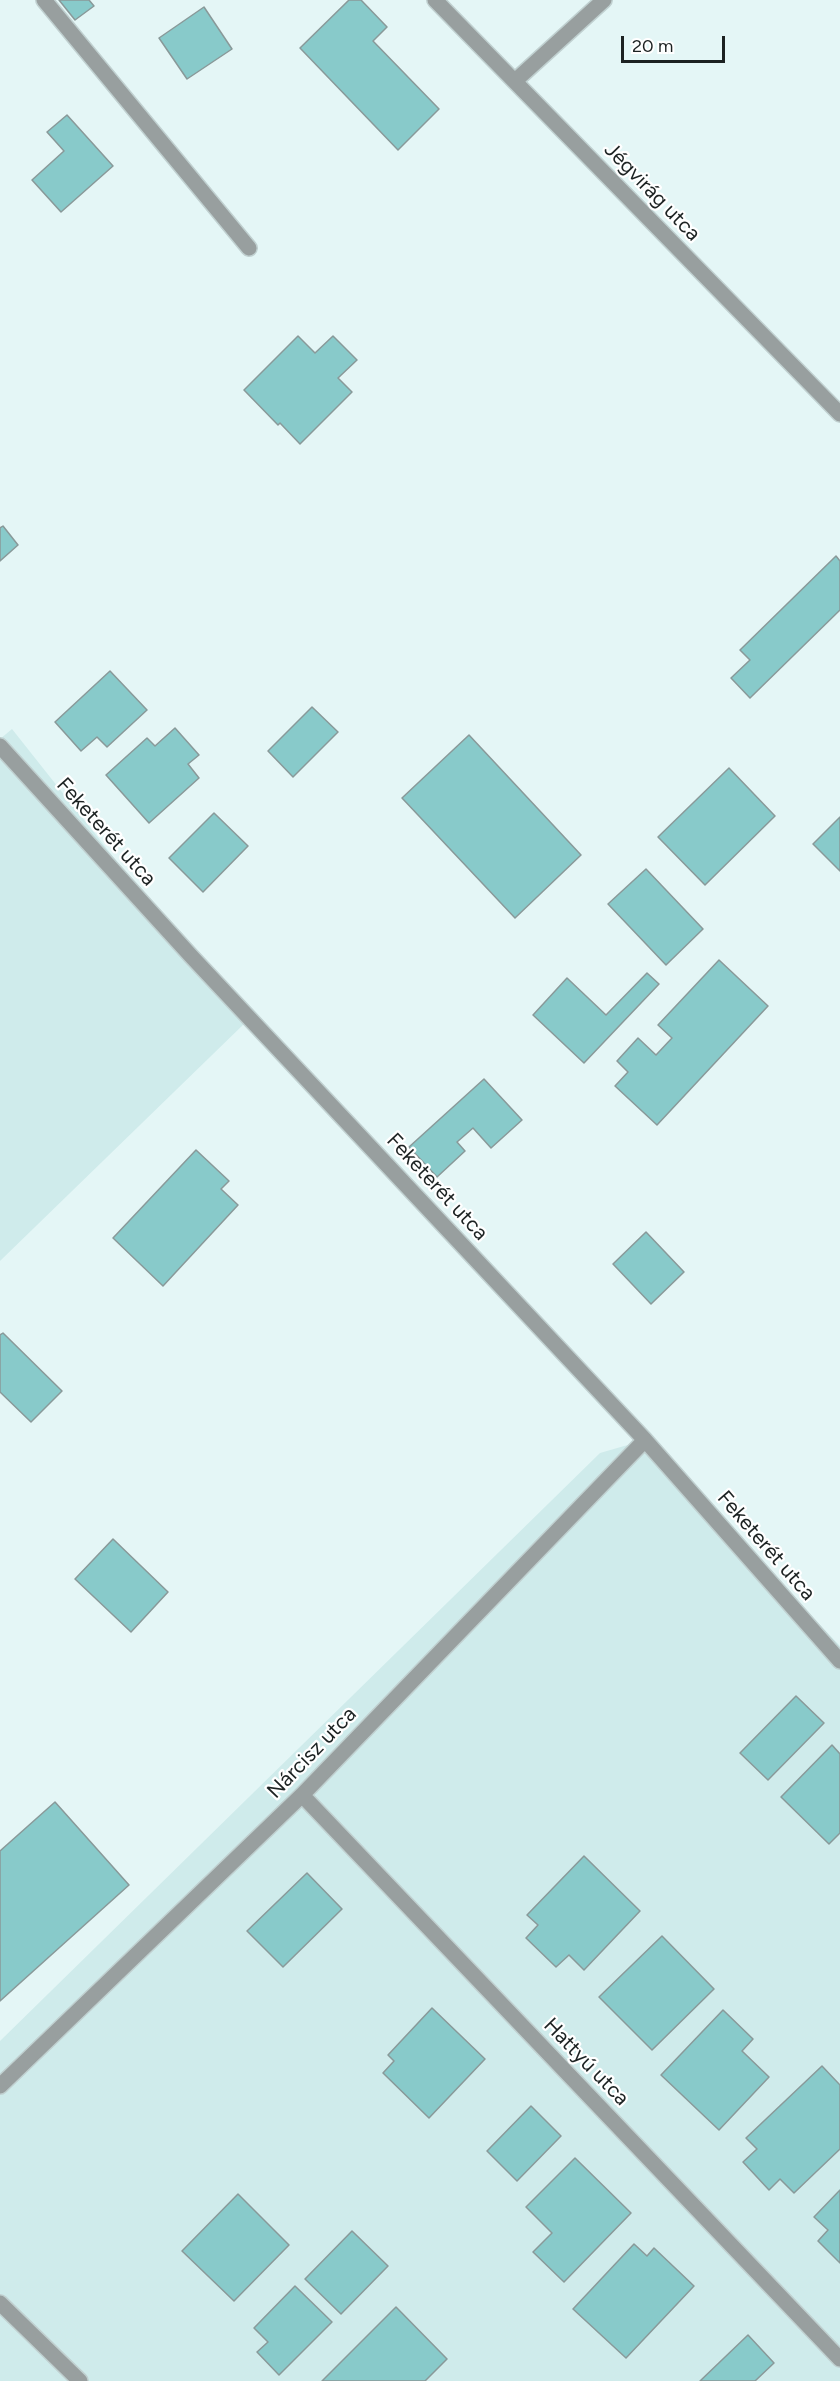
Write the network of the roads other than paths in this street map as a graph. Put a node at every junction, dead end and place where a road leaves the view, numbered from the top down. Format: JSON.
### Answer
{"nodes":[{"id":1,"x":44,"y":0,"type":"edge"},
{"id":2,"x":435,"y":0,"type":"edge"},
{"id":3,"x":604,"y":0,"type":"edge"},
{"id":4,"x":514,"y":81,"type":"junction"},
{"id":5,"x":249,"y":248,"type":"dead end"},
{"id":6,"x":840,"y":414,"type":"edge"},
{"id":7,"x":0,"y":746,"type":"edge"},
{"id":8,"x":645,"y":1440,"type":"junction"},
{"id":9,"x":840,"y":1661,"type":"edge"},
{"id":10,"x":302,"y":1795,"type":"junction"},
{"id":11,"x":0,"y":2086,"type":"edge"},
{"id":12,"x":0,"y":2303,"type":"edge"},
{"id":13,"x":840,"y":2359,"type":"edge"},
{"id":14,"x":80,"y":2381,"type":"edge"}],
"edges":[{"from":1,"to":5,"type":"street"},
{"from":2,"to":4,"type":"street","name":"Jégvirág utca"},
{"from":3,"to":4,"type":"street"},
{"from":4,"to":6,"type":"street","name":"Jégvirág utca"},
{"from":7,"to":8,"type":"street","name":"Feketerét utca"},
{"from":8,"to":9,"type":"street","name":"Feketerét utca"},
{"from":8,"to":10,"type":"street","name":"Nárcisz utca"},
{"from":10,"to":11,"type":"street","name":"Nárcisz utca"},
{"from":10,"to":13,"type":"street","name":"Hattyú utca"},
{"from":12,"to":14,"type":"street"}]}
